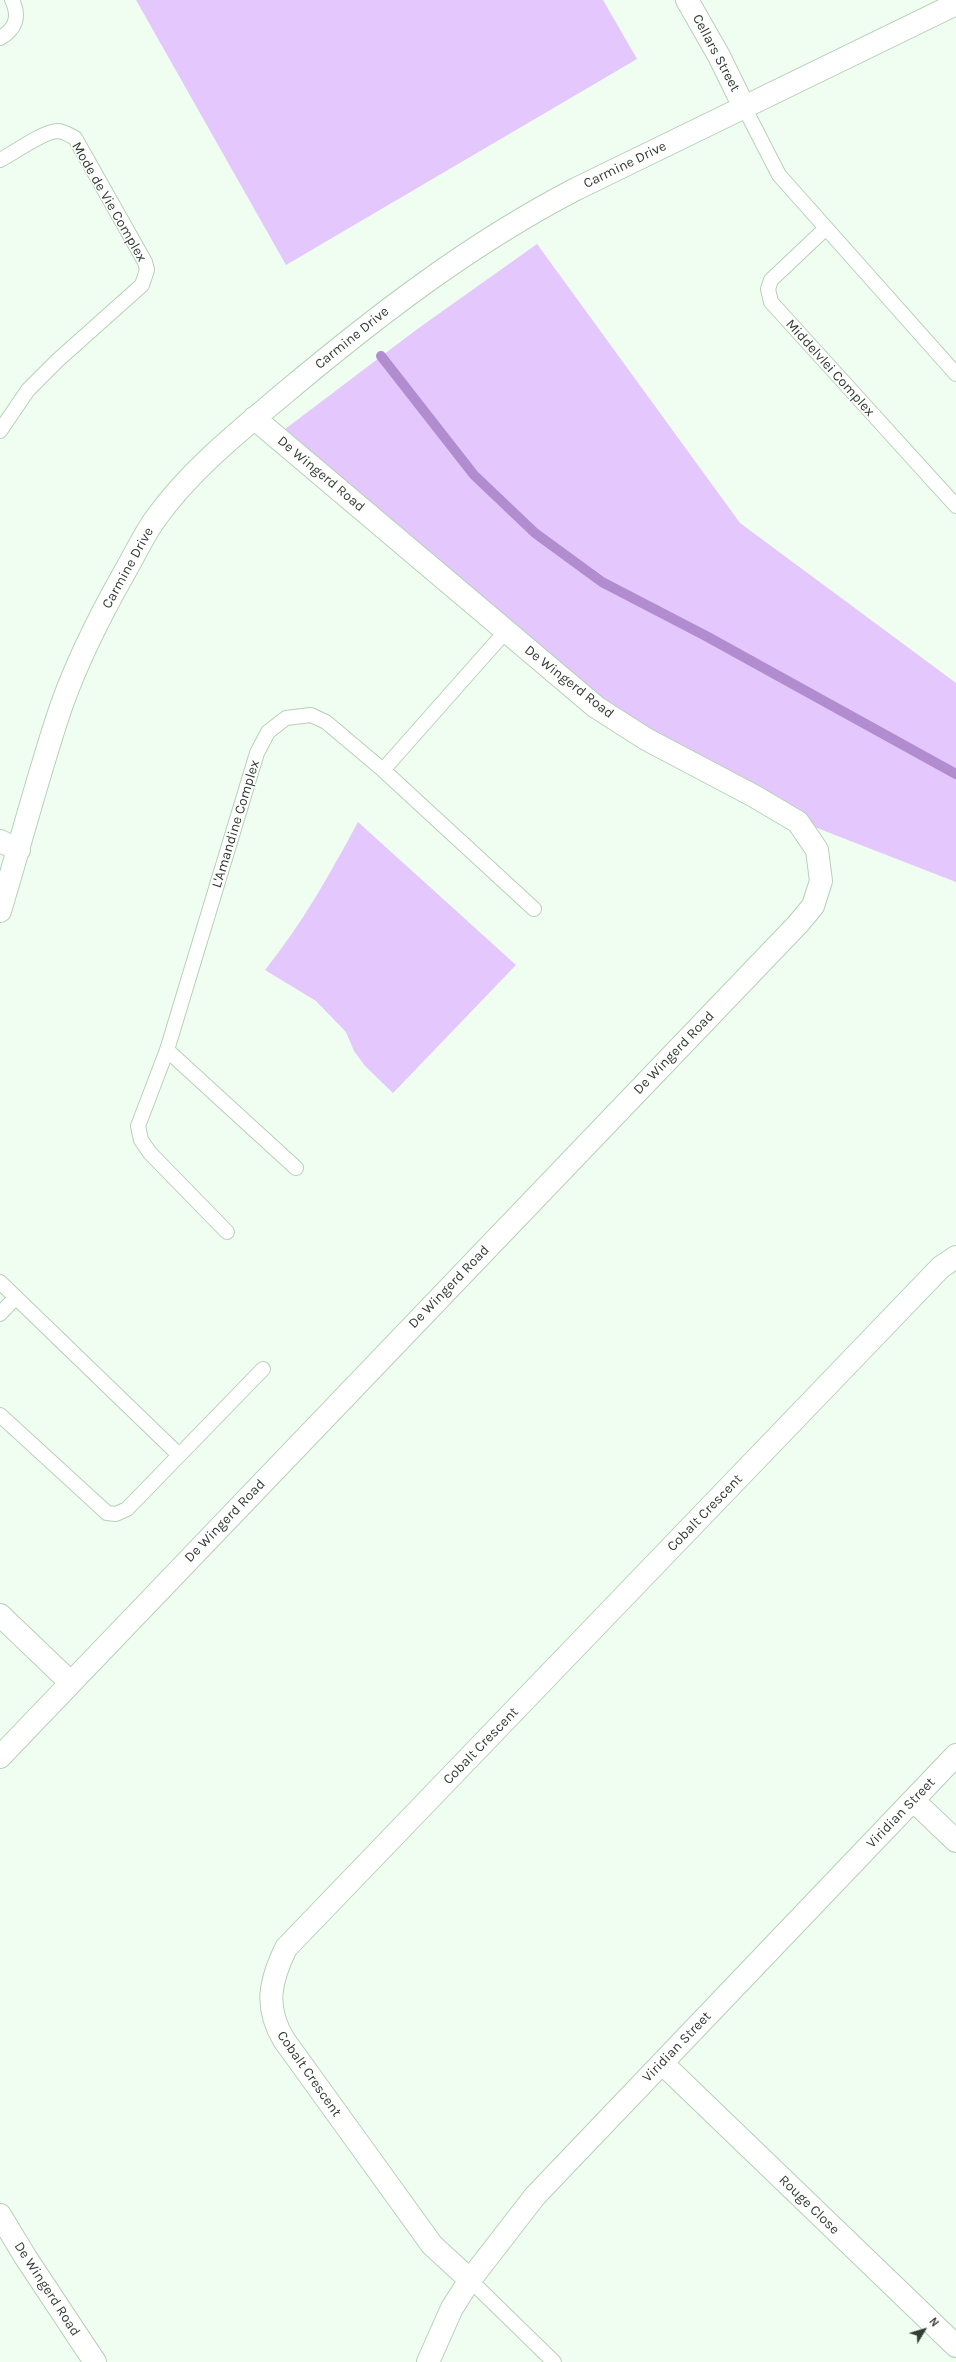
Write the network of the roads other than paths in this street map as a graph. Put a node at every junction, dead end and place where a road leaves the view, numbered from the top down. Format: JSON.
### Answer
{"nodes":[{"id":1,"x":12,"y":0,"type":"edge"},
{"id":2,"x":687,"y":0,"type":"edge"},
{"id":3,"x":956,"y":4,"type":"edge"},
{"id":4,"x":0,"y":38,"type":"edge"},
{"id":5,"x":744,"y":107,"type":"junction"},
{"id":6,"x":0,"y":160,"type":"edge"},
{"id":7,"x":826,"y":228,"type":"junction"},
{"id":8,"x":956,"y":374,"type":"edge"},
{"id":9,"x":254,"y":418,"type":"junction"},
{"id":10,"x":0,"y":431,"type":"edge"},
{"id":11,"x":956,"y":506,"type":"edge"},
{"id":12,"x":506,"y":631,"type":"junction"},
{"id":13,"x":383,"y":770,"type":"junction"},
{"id":14,"x":9,"y":845,"type":"edge"},
{"id":15,"x":534,"y":909,"type":"dead end"},
{"id":16,"x":0,"y":911,"type":"edge"},
{"id":17,"x":168,"y":1050,"type":"junction"},
{"id":18,"x":296,"y":1168,"type":"dead end"},
{"id":19,"x":227,"y":1232,"type":"dead end"},
{"id":20,"x":956,"y":1257,"type":"edge"},
{"id":21,"x":0,"y":1282,"type":"edge"},
{"id":22,"x":16,"y":1298,"type":"junction"},
{"id":23,"x":0,"y":1314,"type":"edge"},
{"id":24,"x":263,"y":1369,"type":"dead end"},
{"id":25,"x":0,"y":1415,"type":"edge"},
{"id":26,"x":179,"y":1455,"type":"junction"},
{"id":27,"x":0,"y":1615,"type":"edge"},
{"id":28,"x":70,"y":1682,"type":"junction"},
{"id":29,"x":956,"y":1755,"type":"edge"},
{"id":30,"x":0,"y":1758,"type":"edge"},
{"id":31,"x":913,"y":1800,"type":"junction"},
{"id":32,"x":956,"y":1841,"type":"edge"},
{"id":33,"x":662,"y":2063,"type":"junction"},
{"id":34,"x":0,"y":2215,"type":"edge"},
{"id":35,"x":470,"y":2280,"type":"junction"},
{"id":36,"x":956,"y":2346,"type":"edge"},
{"id":37,"x":96,"y":2362,"type":"edge"},
{"id":38,"x":428,"y":2362,"type":"edge"},
{"id":39,"x":554,"y":2362,"type":"edge"}],
"edges":[{"from":1,"to":4,"type":"lane"},
{"from":2,"to":5,"type":"street","name":"Cellars Street"},
{"from":3,"to":5,"type":"street","name":"Carmine Drive"},
{"from":5,"to":7,"type":"lane"},
{"from":5,"to":9,"type":"street","name":"Carmine Drive"},
{"from":6,"to":10,"type":"lane","name":"Mode de Vie Complex"},
{"from":7,"to":8,"type":"lane"},
{"from":7,"to":11,"type":"lane","name":"Middelvlei Complex"},
{"from":9,"to":12,"type":"street","name":"De Wingerd Road"},
{"from":9,"to":14,"type":"street","name":"Carmine Drive"},
{"from":12,"to":13,"type":"lane"},
{"from":12,"to":28,"type":"street","name":"De Wingerd Road"},
{"from":13,"to":15,"type":"lane","name":"L'Amandine Complex"},
{"from":13,"to":17,"type":"lane","name":"L'Amandine Complex"},
{"from":14,"to":16,"type":"street","name":"Carmine Drive"},
{"from":17,"to":18,"type":"lane"},
{"from":17,"to":19,"type":"lane","name":"L'Amandine Complex"},
{"from":20,"to":35,"type":"street","name":"Cobalt Crescent"},
{"from":21,"to":22,"type":"lane"},
{"from":22,"to":23,"type":"lane"},
{"from":22,"to":26,"type":"lane"},
{"from":24,"to":26,"type":"lane"},
{"from":25,"to":26,"type":"lane"},
{"from":27,"to":28,"type":"street"},
{"from":28,"to":30,"type":"street","name":"De Wingerd Road"},
{"from":29,"to":31,"type":"street","name":"Viridian Street"},
{"from":31,"to":32,"type":"street"},
{"from":31,"to":33,"type":"street","name":"Viridian Street"},
{"from":33,"to":35,"type":"street","name":"Viridian Street"},
{"from":33,"to":36,"type":"street","name":"Rouge Close"},
{"from":34,"to":37,"type":"street","name":"De Wingerd Road"},
{"from":35,"to":38,"type":"street","name":"Viridian Street"},
{"from":35,"to":39,"type":"lane"}]}
